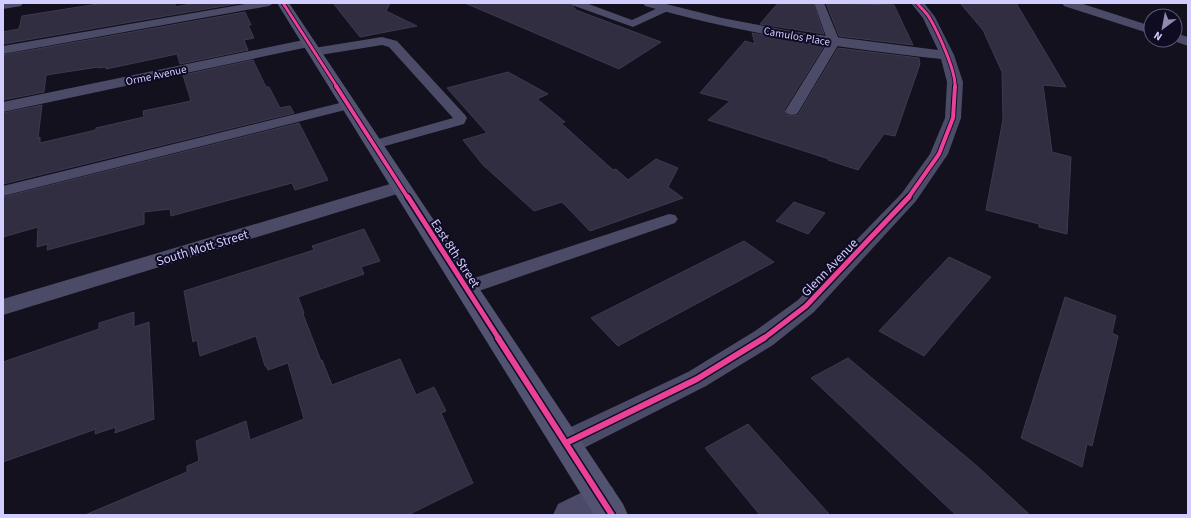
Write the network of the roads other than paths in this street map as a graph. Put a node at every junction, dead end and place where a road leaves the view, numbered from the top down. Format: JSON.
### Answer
{"nodes":[{"id":1,"x":17,"y":3,"type":"edge"},
{"id":2,"x":269,"y":3,"type":"edge"},
{"id":3,"x":283,"y":3,"type":"edge"},
{"id":4,"x":576,"y":3,"type":"edge"},
{"id":5,"x":649,"y":3,"type":"edge"},
{"id":6,"x":819,"y":3,"type":"edge"},
{"id":7,"x":917,"y":3,"type":"edge"},
{"id":8,"x":1068,"y":3,"type":"edge"},
{"id":9,"x":3,"y":5,"type":"edge"},
{"id":10,"x":666,"y":8,"type":"junction"},
{"id":11,"x":1143,"y":27,"type":"edge"},
{"id":12,"x":834,"y":42,"type":"junction"},
{"id":13,"x":312,"y":48,"type":"junction"},
{"id":14,"x":3,"y":50,"type":"edge"},
{"id":15,"x":947,"y":55,"type":"junction"},
{"id":16,"x":348,"y":105,"type":"junction"},
{"id":17,"x":3,"y":107,"type":"edge"},
{"id":18,"x":792,"y":111,"type":"dead end"},
{"id":19,"x":373,"y":145,"type":"junction"},
{"id":20,"x":400,"y":187,"type":"junction"},
{"id":21,"x":3,"y":191,"type":"edge"},
{"id":22,"x":669,"y":219,"type":"dead end"},
{"id":23,"x":466,"y":288,"type":"junction"},
{"id":24,"x":3,"y":307,"type":"edge"},
{"id":25,"x":566,"y":443,"type":"junction"},
{"id":26,"x":607,"y":506,"type":"edge"},
{"id":27,"x":569,"y":515,"type":"edge"}],
"edges":[{"from":1,"to":9,"type":"street"},
{"from":2,"to":14,"type":"lane"},
{"from":3,"to":13,"type":"main road","name":"East 8th Street"},
{"from":4,"to":10,"type":"lane"},
{"from":5,"to":10,"type":"street","name":"Camulos Place"},
{"from":6,"to":12,"type":"lane"},
{"from":7,"to":15,"type":"street","name":"Glenn Avenue"},
{"from":8,"to":11,"type":"street"},
{"from":10,"to":12,"type":"street","name":"Camulos Place"},
{"from":12,"to":15,"type":"street","name":"Camulos Place"},
{"from":12,"to":18,"type":"lane"},
{"from":13,"to":16,"type":"main road","name":"East 8th Street"},
{"from":13,"to":17,"type":"street","name":"Orme Avenue"},
{"from":13,"to":19,"type":"lane"},
{"from":15,"to":25,"type":"street","name":"Glenn Avenue"},
{"from":16,"to":19,"type":"main road","name":"East 8th Street"},
{"from":16,"to":21,"type":"lane"},
{"from":19,"to":20,"type":"main road","name":"East 8th Street"},
{"from":20,"to":23,"type":"main road","name":"East 8th Street"},
{"from":20,"to":24,"type":"street","name":"South Mott Street"},
{"from":22,"to":23,"type":"lane"},
{"from":23,"to":25,"type":"main road","name":"East 8th Street"},
{"from":25,"to":26,"type":"main road","name":"East 8th Street"},
{"from":26,"to":27,"type":"street"}]}
